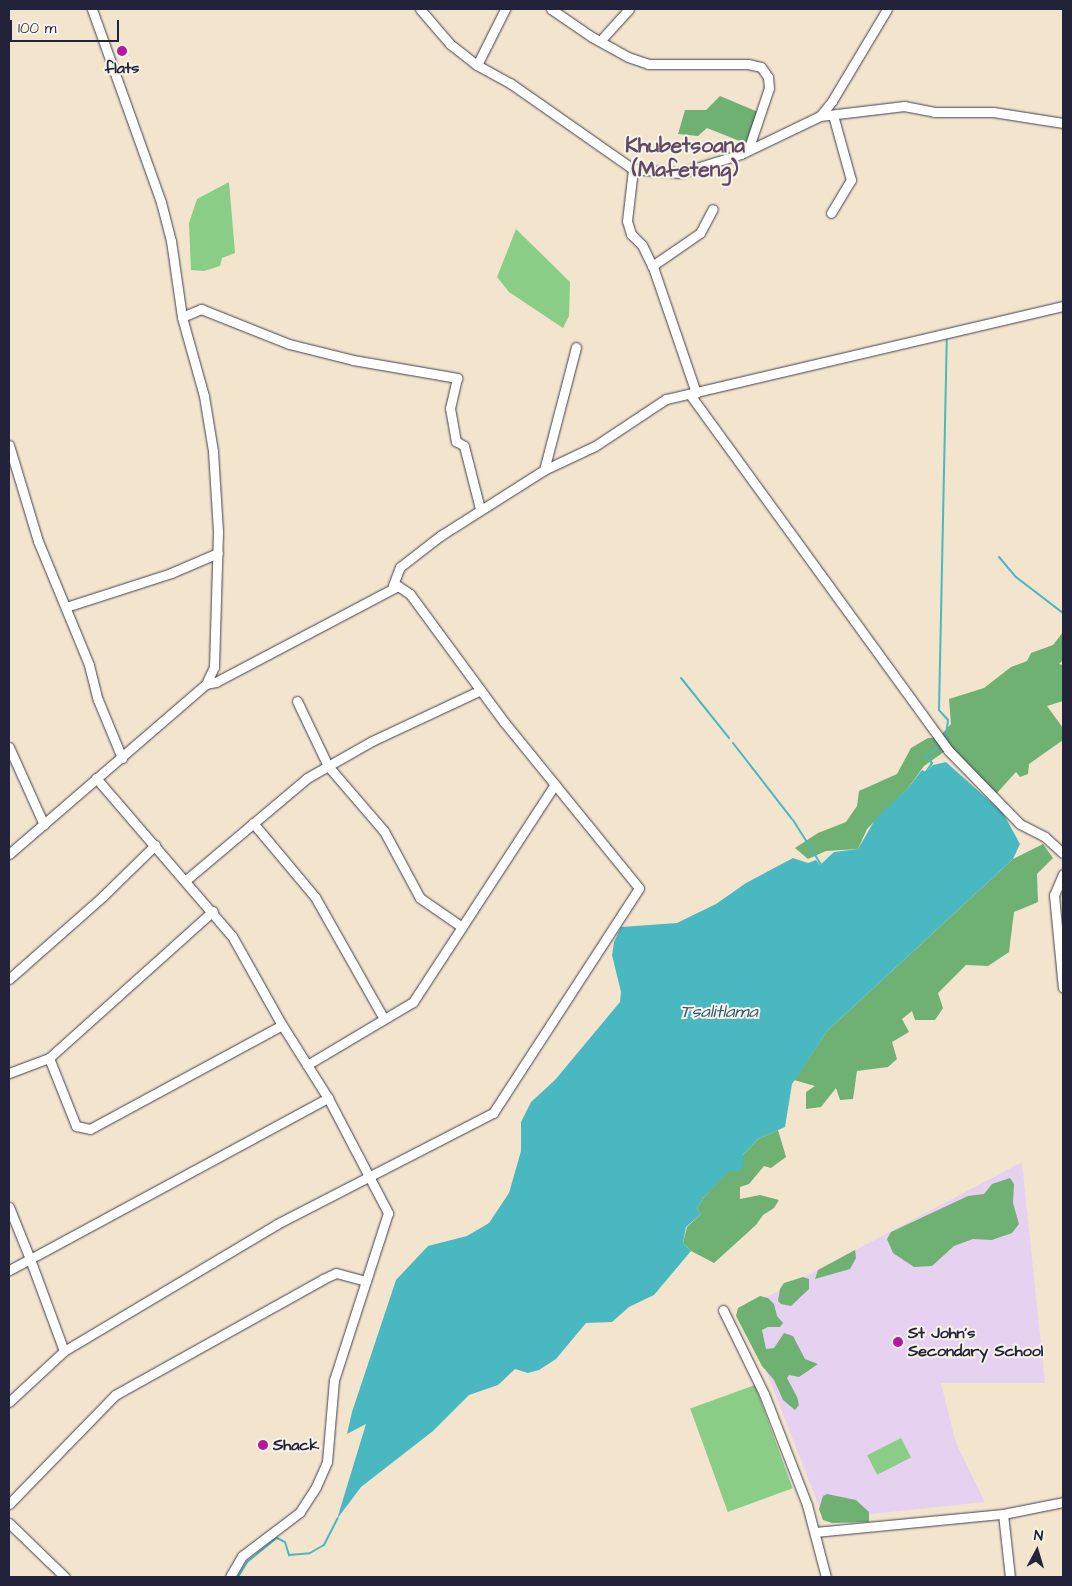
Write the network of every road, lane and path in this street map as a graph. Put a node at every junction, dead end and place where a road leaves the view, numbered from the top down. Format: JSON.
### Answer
{"nodes":[{"id":1,"x":92,"y":9,"type":"edge"},
{"id":2,"x":420,"y":9,"type":"edge"},
{"id":3,"x":505,"y":9,"type":"edge"},
{"id":4,"x":553,"y":9,"type":"edge"},
{"id":5,"x":628,"y":9,"type":"edge"},
{"id":6,"x":887,"y":9,"type":"edge"},
{"id":7,"x":600,"y":42,"type":"junction"},
{"id":8,"x":477,"y":66,"type":"junction"},
{"id":9,"x":833,"y":115,"type":"junction"},
{"id":10,"x":820,"y":116,"type":"junction"},
{"id":11,"x":1063,"y":123,"type":"edge"},
{"id":12,"x":748,"y":150,"type":"junction"},
{"id":13,"x":633,"y":169,"type":"junction"},
{"id":14,"x":713,"y":209,"type":"dead end"},
{"id":15,"x":831,"y":213,"type":"dead end"},
{"id":16,"x":652,"y":266,"type":"junction"},
{"id":17,"x":1063,"y":306,"type":"edge"},
{"id":18,"x":182,"y":317,"type":"junction"},
{"id":19,"x":576,"y":348,"type":"dead end"},
{"id":20,"x":693,"y":394,"type":"junction"},
{"id":21,"x":9,"y":445,"type":"edge"},
{"id":22,"x":544,"y":470,"type":"junction"},
{"id":23,"x":480,"y":509,"type":"junction"},
{"id":24,"x":218,"y":553,"type":"junction"},
{"id":25,"x":394,"y":585,"type":"junction"},
{"id":26,"x":66,"y":607,"type":"junction"},
{"id":27,"x":206,"y":684,"type":"junction"},
{"id":28,"x":481,"y":690,"type":"junction"},
{"id":29,"x":297,"y":701,"type":"dead end"},
{"id":30,"x":9,"y":747,"type":"edge"},
{"id":31,"x":122,"y":758,"type":"junction"},
{"id":32,"x":328,"y":766,"type":"junction"},
{"id":33,"x":96,"y":778,"type":"junction"},
{"id":34,"x":555,"y":784,"type":"junction"},
{"id":35,"x":253,"y":823,"type":"junction"},
{"id":36,"x":44,"y":825,"type":"junction"},
{"id":37,"x":155,"y":845,"type":"junction"},
{"id":38,"x":1063,"y":853,"type":"edge"},
{"id":39,"x":9,"y":854,"type":"edge"},
{"id":40,"x":1063,"y":874,"type":"edge"},
{"id":41,"x":186,"y":880,"type":"junction"},
{"id":42,"x":213,"y":911,"type":"junction"},
{"id":43,"x":462,"y":927,"type":"junction"},
{"id":44,"x":9,"y":979,"type":"edge"},
{"id":45,"x":1063,"y":988,"type":"edge"},
{"id":46,"x":384,"y":1019,"type":"junction"},
{"id":47,"x":282,"y":1024,"type":"junction"},
{"id":48,"x":49,"y":1058,"type":"junction"},
{"id":49,"x":307,"y":1065,"type":"junction"},
{"id":50,"x":9,"y":1073,"type":"edge"},
{"id":51,"x":328,"y":1098,"type":"junction"},
{"id":52,"x":369,"y":1174,"type":"junction"},
{"id":53,"x":9,"y":1207,"type":"edge"},
{"id":54,"x":30,"y":1259,"type":"junction"},
{"id":55,"x":9,"y":1270,"type":"edge"},
{"id":56,"x":366,"y":1280,"type":"junction"},
{"id":57,"x":723,"y":1310,"type":"dead end"},
{"id":58,"x":64,"y":1351,"type":"junction"},
{"id":59,"x":9,"y":1402,"type":"edge"},
{"id":60,"x":1063,"y":1502,"type":"edge"},
{"id":61,"x":9,"y":1504,"type":"edge"},
{"id":62,"x":1003,"y":1514,"type":"junction"},
{"id":63,"x":9,"y":1522,"type":"edge"},
{"id":64,"x":815,"y":1532,"type":"junction"},
{"id":65,"x":65,"y":1577,"type":"edge"},
{"id":66,"x":230,"y":1577,"type":"edge"},
{"id":67,"x":826,"y":1577,"type":"edge"},
{"id":68,"x":1010,"y":1577,"type":"edge"}],
"edges":[{"from":1,"to":18,"type":"street"},
{"from":2,"to":8,"type":"street"},
{"from":3,"to":8,"type":"street"},
{"from":4,"to":7,"type":"street"},
{"from":5,"to":7,"type":"street"},
{"from":6,"to":10,"type":"street"},
{"from":7,"to":12,"type":"street"},
{"from":8,"to":13,"type":"street"},
{"from":9,"to":10,"type":"street"},
{"from":9,"to":11,"type":"street"},
{"from":9,"to":15,"type":"street"},
{"from":10,"to":12,"type":"street"},
{"from":12,"to":13,"type":"street"},
{"from":13,"to":16,"type":"street"},
{"from":14,"to":16,"type":"street"},
{"from":16,"to":20,"type":"street"},
{"from":17,"to":20,"type":"street"},
{"from":18,"to":23,"type":"street"},
{"from":18,"to":24,"type":"street"},
{"from":19,"to":22,"type":"street"},
{"from":20,"to":22,"type":"street"},
{"from":20,"to":38,"type":"street"},
{"from":21,"to":26,"type":"street"},
{"from":22,"to":23,"type":"street"},
{"from":23,"to":25,"type":"street"},
{"from":24,"to":26,"type":"street"},
{"from":24,"to":27,"type":"street"},
{"from":25,"to":27,"type":"street"},
{"from":25,"to":28,"type":"street"},
{"from":26,"to":31,"type":"street"},
{"from":27,"to":31,"type":"street"},
{"from":28,"to":32,"type":"street"},
{"from":28,"to":34,"type":"street"},
{"from":29,"to":32,"type":"street"},
{"from":30,"to":36,"type":"street"},
{"from":31,"to":33,"type":"street"},
{"from":32,"to":35,"type":"street"},
{"from":32,"to":43,"type":"street"},
{"from":33,"to":36,"type":"street"},
{"from":33,"to":37,"type":"street"},
{"from":34,"to":43,"type":"street"},
{"from":34,"to":52,"type":"street"},
{"from":35,"to":41,"type":"street"},
{"from":35,"to":46,"type":"street"},
{"from":36,"to":39,"type":"street"},
{"from":37,"to":41,"type":"street"},
{"from":37,"to":44,"type":"street"},
{"from":40,"to":45,"type":"street"},
{"from":41,"to":42,"type":"street"},
{"from":42,"to":47,"type":"street"},
{"from":42,"to":48,"type":"street"},
{"from":43,"to":46,"type":"street"},
{"from":46,"to":49,"type":"street"},
{"from":47,"to":48,"type":"street"},
{"from":47,"to":49,"type":"street"},
{"from":48,"to":50,"type":"street"},
{"from":49,"to":51,"type":"street"},
{"from":51,"to":52,"type":"street"},
{"from":51,"to":54,"type":"street"},
{"from":52,"to":56,"type":"street"},
{"from":52,"to":58,"type":"street"},
{"from":53,"to":54,"type":"street"},
{"from":54,"to":55,"type":"street"},
{"from":54,"to":58,"type":"street"},
{"from":56,"to":61,"type":"street"},
{"from":56,"to":66,"type":"street"},
{"from":57,"to":64,"type":"street"},
{"from":58,"to":59,"type":"street"},
{"from":60,"to":62,"type":"street"},
{"from":62,"to":64,"type":"street"},
{"from":62,"to":68,"type":"street"},
{"from":63,"to":65,"type":"street"},
{"from":64,"to":67,"type":"street"}]}
